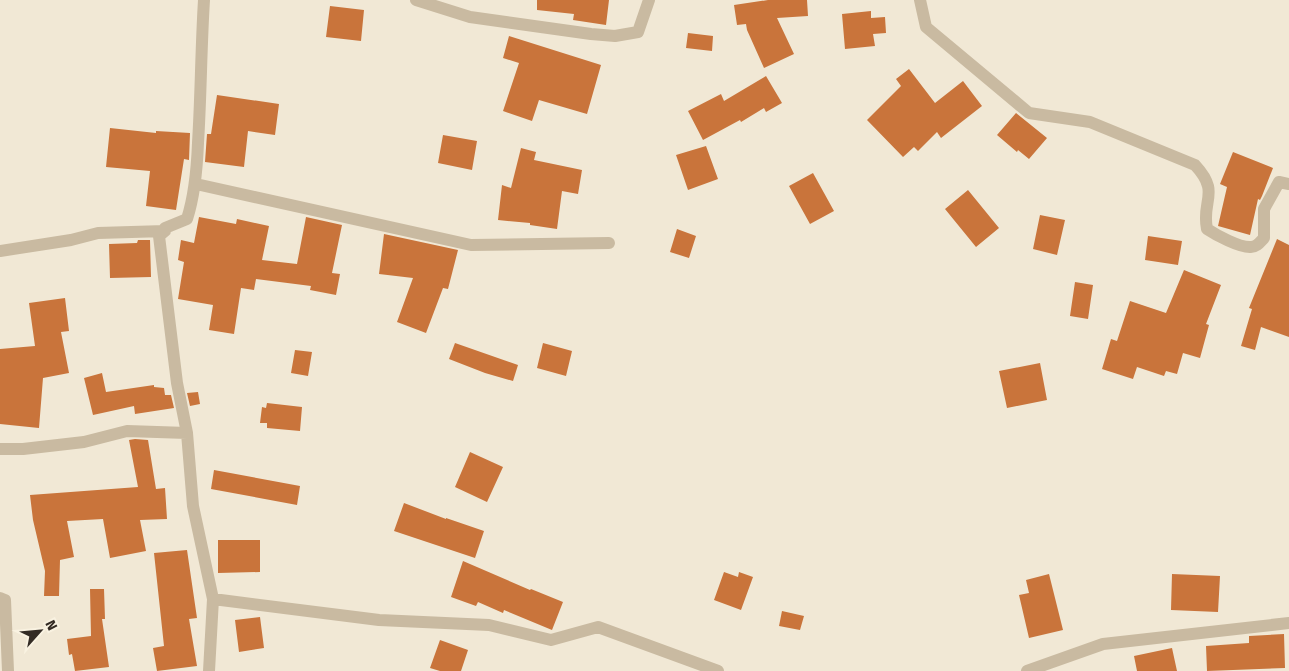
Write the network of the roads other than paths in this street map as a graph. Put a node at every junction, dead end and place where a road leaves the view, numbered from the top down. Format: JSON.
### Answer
{"nodes":[{"id":1,"x":204,"y":0,"type":"edge"},
{"id":2,"x":416,"y":0,"type":"edge"},
{"id":3,"x":649,"y":0,"type":"edge"},
{"id":4,"x":920,"y":0,"type":"edge"},
{"id":5,"x":196,"y":184,"type":"junction"},
{"id":6,"x":1289,"y":184,"type":"edge"},
{"id":7,"x":165,"y":231,"type":"junction"},
{"id":8,"x":609,"y":242,"type":"dead end"},
{"id":9,"x":0,"y":251,"type":"edge"},
{"id":10,"x":187,"y":433,"type":"junction"},
{"id":11,"x":0,"y":449,"type":"edge"},
{"id":12,"x":0,"y":598,"type":"edge"},
{"id":13,"x":213,"y":599,"type":"junction"},
{"id":14,"x":1289,"y":623,"type":"edge"},
{"id":15,"x":8,"y":671,"type":"edge"},
{"id":16,"x":209,"y":671,"type":"edge"},
{"id":17,"x":718,"y":671,"type":"edge"},
{"id":18,"x":1027,"y":671,"type":"edge"}],
"edges":[{"from":1,"to":5,"type":"street"},
{"from":2,"to":3,"type":"street"},
{"from":4,"to":6,"type":"street"},
{"from":5,"to":7,"type":"street"},
{"from":5,"to":8,"type":"street"},
{"from":7,"to":9,"type":"street"},
{"from":7,"to":10,"type":"street"},
{"from":10,"to":11,"type":"street"},
{"from":10,"to":13,"type":"street"},
{"from":12,"to":15,"type":"street"},
{"from":13,"to":16,"type":"street"},
{"from":13,"to":17,"type":"street"},
{"from":14,"to":18,"type":"street"}]}
